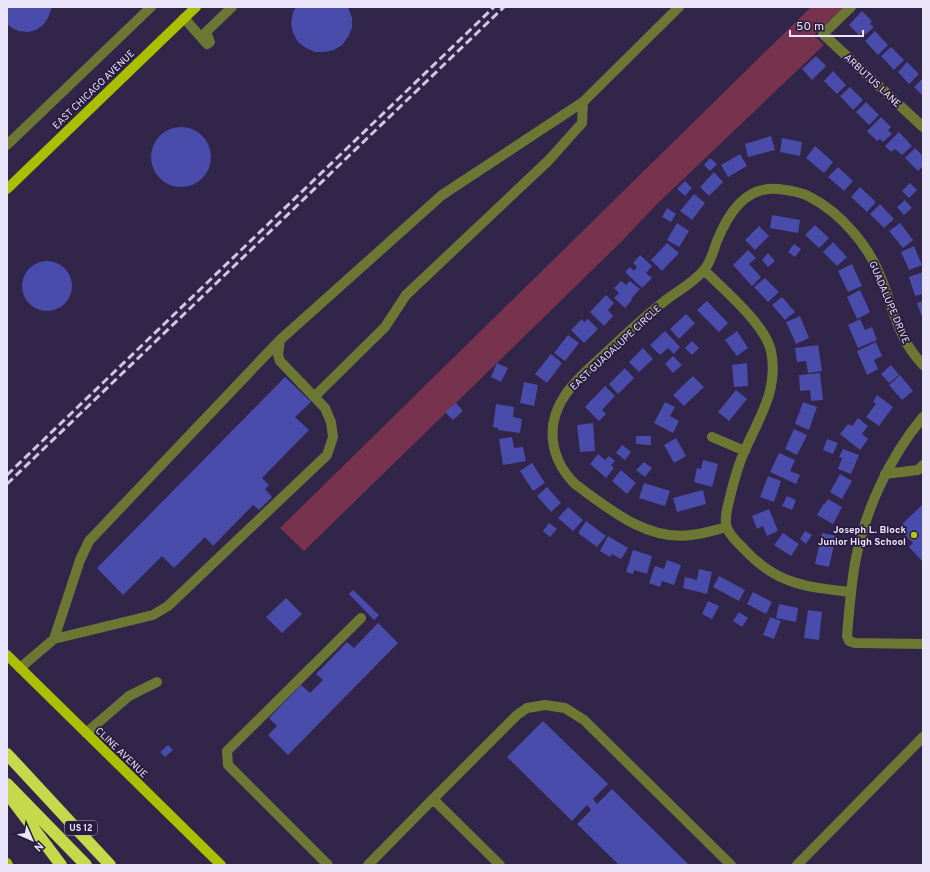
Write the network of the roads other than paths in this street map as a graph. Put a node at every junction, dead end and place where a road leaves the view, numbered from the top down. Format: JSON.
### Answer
{"nodes":[{"id":1,"x":151,"y":7,"type":"edge"},
{"id":2,"x":196,"y":7,"type":"edge"},
{"id":3,"x":232,"y":7,"type":"edge"},
{"id":4,"x":679,"y":7,"type":"edge"},
{"id":5,"x":851,"y":7,"type":"edge"},
{"id":6,"x":184,"y":18,"type":"junction"},
{"id":7,"x":583,"y":102,"type":"junction"},
{"id":8,"x":923,"y":127,"type":"edge"},
{"id":9,"x":7,"y":146,"type":"edge"},
{"id":10,"x":7,"y":189,"type":"edge"},
{"id":11,"x":704,"y":270,"type":"junction"},
{"id":12,"x":280,"y":340,"type":"junction"},
{"id":13,"x":923,"y":365,"type":"edge"},
{"id":14,"x":314,"y":397,"type":"junction"},
{"id":15,"x":923,"y":417,"type":"edge"},
{"id":16,"x":712,"y":437,"type":"dead end"},
{"id":17,"x":745,"y":451,"type":"junction"},
{"id":18,"x":923,"y":465,"type":"edge"},
{"id":19,"x":885,"y":474,"type":"junction"},
{"id":20,"x":727,"y":527,"type":"junction"},
{"id":21,"x":850,"y":592,"type":"junction"},
{"id":22,"x":361,"y":618,"type":"dead end"},
{"id":23,"x":54,"y":639,"type":"junction"},
{"id":24,"x":923,"y":644,"type":"edge"},
{"id":25,"x":7,"y":655,"type":"edge"},
{"id":26,"x":20,"y":668,"type":"junction"},
{"id":27,"x":157,"y":682,"type":"dead end"},
{"id":28,"x":86,"y":733,"type":"junction"},
{"id":29,"x":923,"y":737,"type":"edge"},
{"id":30,"x":7,"y":754,"type":"edge"},
{"id":31,"x":7,"y":784,"type":"edge"},
{"id":32,"x":42,"y":792,"type":"junction"},
{"id":33,"x":7,"y":793,"type":"edge"},
{"id":34,"x":433,"y":799,"type":"junction"},
{"id":35,"x":61,"y":865,"type":"edge"},
{"id":36,"x":86,"y":865,"type":"edge"},
{"id":37,"x":110,"y":865,"type":"edge"},
{"id":38,"x":120,"y":865,"type":"edge"},
{"id":39,"x":221,"y":865,"type":"edge"},
{"id":40,"x":328,"y":865,"type":"edge"},
{"id":41,"x":368,"y":865,"type":"edge"},
{"id":42,"x":500,"y":865,"type":"edge"},
{"id":43,"x":731,"y":865,"type":"edge"},
{"id":44,"x":797,"y":865,"type":"edge"}],
"edges":[{"from":1,"to":9,"type":"street"},
{"from":2,"to":6,"type":"main road","name":"EAST CHICAGO AVENUE"},
{"from":3,"to":6,"type":"street"},
{"from":4,"to":7,"type":"street"},
{"from":5,"to":8,"type":"street","name":"ARBUTUS LANE"},
{"from":6,"to":10,"type":"main road","name":"EAST CHICAGO AVENUE"},
{"from":7,"to":12,"type":"street"},
{"from":7,"to":14,"type":"street"},
{"from":11,"to":13,"type":"street","name":"GUADALUPE DRIVE"},
{"from":11,"to":17,"type":"street"},
{"from":11,"to":20,"type":"street","name":"EAST GUADALUPE CIRCLE"},
{"from":12,"to":14,"type":"street"},
{"from":12,"to":23,"type":"street"},
{"from":14,"to":23,"type":"street"},
{"from":15,"to":19,"type":"street"},
{"from":16,"to":17,"type":"street"},
{"from":17,"to":20,"type":"street"},
{"from":18,"to":19,"type":"street"},
{"from":19,"to":21,"type":"street"},
{"from":20,"to":21,"type":"street"},
{"from":21,"to":24,"type":"street"},
{"from":22,"to":40,"type":"street"},
{"from":23,"to":26,"type":"street"},
{"from":25,"to":26,"type":"main road","name":"CLINE AVENUE"},
{"from":26,"to":28,"type":"main road","name":"CLINE AVENUE"},
{"from":27,"to":28,"type":"street"},
{"from":28,"to":39,"type":"main road","name":"CLINE AVENUE"},
{"from":29,"to":44,"type":"street"},
{"from":30,"to":32,"type":"highway","number":"US 12"},
{"from":31,"to":36,"type":"highway"},
{"from":32,"to":37,"type":"highway"},
{"from":32,"to":38,"type":"highway","number":"US 12"},
{"from":33,"to":35,"type":"highway"},
{"from":34,"to":41,"type":"street"},
{"from":34,"to":42,"type":"street"},
{"from":34,"to":43,"type":"street"}]}
